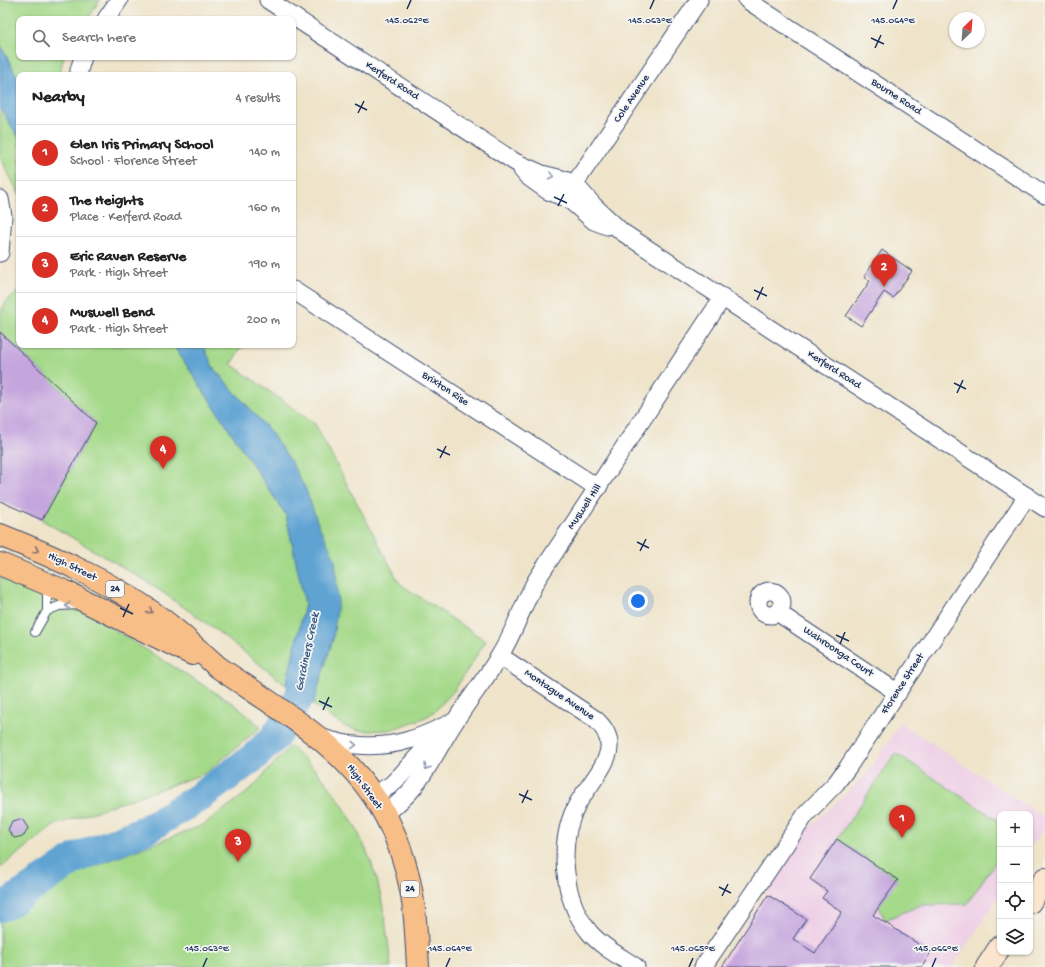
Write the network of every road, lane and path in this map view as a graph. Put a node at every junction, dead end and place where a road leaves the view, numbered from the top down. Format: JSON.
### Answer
{"nodes":[{"id":1,"x":119,"y":0,"type":"edge"},
{"id":2,"x":268,"y":0,"type":"edge"},
{"id":3,"x":699,"y":0,"type":"edge"},
{"id":4,"x":747,"y":0,"type":"edge"},
{"id":5,"x":108,"y":16,"type":"edge"},
{"id":6,"x":292,"y":16,"type":"edge"},
{"id":7,"x":296,"y":18,"type":"edge"},
{"id":8,"x":82,"y":60,"type":"edge"},
{"id":9,"x":79,"y":72,"type":"edge"},
{"id":10,"x":570,"y":192,"type":"junction"},
{"id":11,"x":1045,"y":195,"type":"edge"},
{"id":12,"x":0,"y":198,"type":"edge"},
{"id":13,"x":0,"y":253,"type":"edge"},
{"id":14,"x":296,"y":292,"type":"edge"},
{"id":15,"x":722,"y":297,"type":"junction"},
{"id":16,"x":598,"y":488,"type":"junction"},
{"id":17,"x":1027,"y":496,"type":"junction"},
{"id":18,"x":1045,"y":508,"type":"edge"},
{"id":19,"x":0,"y":535,"type":"edge"},
{"id":20,"x":0,"y":564,"type":"edge"},
{"id":21,"x":47,"y":583,"type":"junction"},
{"id":22,"x":90,"y":604,"type":"junction"},
{"id":23,"x":47,"y":610,"type":"junction"},
{"id":24,"x":778,"y":612,"type":"dead end"},
{"id":25,"x":35,"y":632,"type":"dead end"},
{"id":26,"x":500,"y":656,"type":"junction"},
{"id":27,"x":217,"y":666,"type":"junction"},
{"id":28,"x":898,"y":693,"type":"junction"},
{"id":29,"x":455,"y":721,"type":"junction"},
{"id":30,"x":311,"y":731,"type":"junction"},
{"id":31,"x":372,"y":795,"type":"junction"},
{"id":32,"x":384,"y":814,"type":"junction"},
{"id":33,"x":1045,"y":879,"type":"edge"},
{"id":34,"x":1033,"y":897,"type":"edge"},
{"id":35,"x":997,"y":952,"type":"edge"},
{"id":36,"x":418,"y":967,"type":"edge"},
{"id":37,"x":636,"y":967,"type":"edge"},
{"id":38,"x":703,"y":967,"type":"edge"},
{"id":39,"x":987,"y":967,"type":"edge"}],
"edges":[{"from":1,"to":5,"type":"street"},
{"from":2,"to":6,"type":"street","name":"Kerferd Road"},
{"from":3,"to":10,"type":"street","name":"Cole Avenue"},
{"from":4,"to":11,"type":"street","name":"Bourne Road"},
{"from":7,"to":10,"type":"street","name":"Kerferd Road"},
{"from":8,"to":9,"type":"street"},
{"from":10,"to":15,"type":"street","name":"Kerferd Road"},
{"from":12,"to":13,"type":"street"},
{"from":14,"to":16,"type":"street","name":"Brixton Rise"},
{"from":15,"to":16,"type":"street","name":"Muswell Hill"},
{"from":15,"to":17,"type":"street","name":"Kerferd Road"},
{"from":16,"to":26,"type":"street","name":"Muswell Hill"},
{"from":17,"to":18,"type":"street","name":"Kerferd Road"},
{"from":17,"to":28,"type":"street","name":"Florence Street"},
{"from":19,"to":27,"type":"main road","name":"High Street","number":"24","one_way":true},
{"from":20,"to":21,"type":"main road","name":"High Street","number":"24"},
{"from":21,"to":22,"type":"main road","name":"High Street","number":"24"},
{"from":21,"to":23,"type":"lane"},
{"from":22,"to":23,"type":"lane","one_way":true},
{"from":22,"to":27,"type":"main road","name":"High Street","number":"24"},
{"from":23,"to":25,"type":"lane"},
{"from":24,"to":28,"type":"street","name":"Wahroonga Court"},
{"from":26,"to":29,"type":"street","name":"Muswell Hill"},
{"from":26,"to":37,"type":"street","name":"Montague Avenue"},
{"from":27,"to":30,"type":"main road","name":"High Street","number":"24"},
{"from":28,"to":38,"type":"street","name":"Florence Street"},
{"from":30,"to":29,"type":"street","one_way":true},
{"from":29,"to":31,"type":"street","name":"Muswell Hill"},
{"from":29,"to":32,"type":"street","name":"Muswell Hill","one_way":true},
{"from":30,"to":31,"type":"main road","name":"High Street","number":"24"},
{"from":31,"to":32,"type":"main road","name":"High Street","number":"24"},
{"from":32,"to":36,"type":"main road","name":"High Street","number":"24"},
{"from":33,"to":34,"type":"main road"},
{"from":35,"to":39,"type":"main road"}]}
